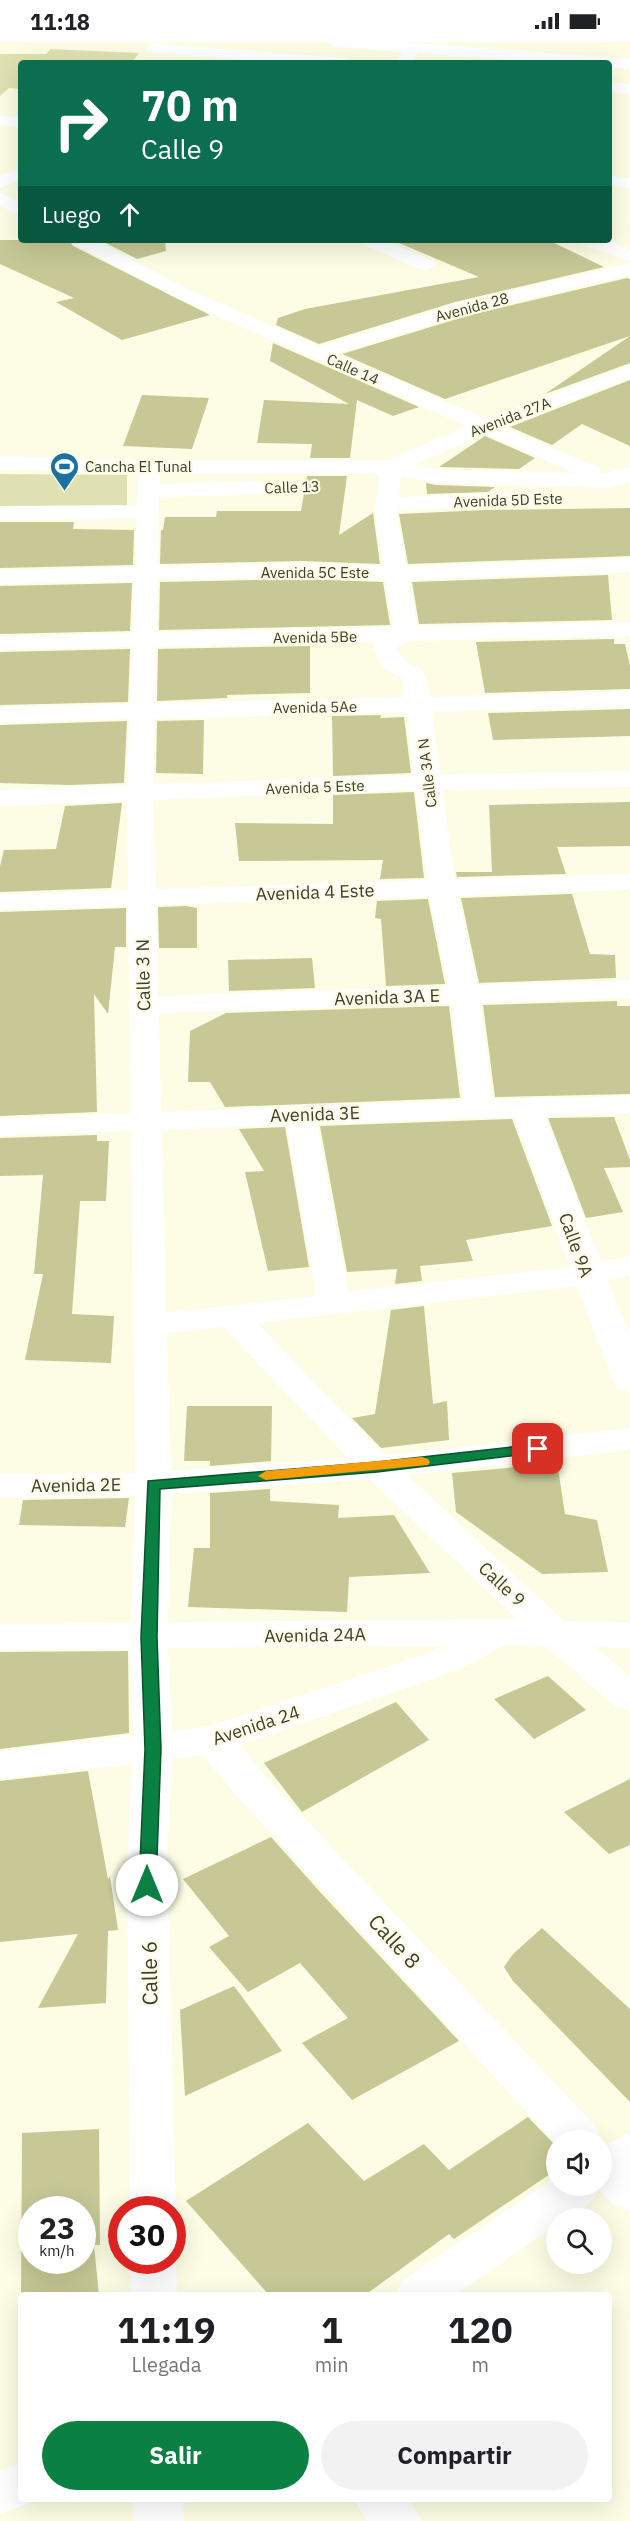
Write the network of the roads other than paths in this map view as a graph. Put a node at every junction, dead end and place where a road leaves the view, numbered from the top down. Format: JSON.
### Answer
{"nodes":[{"id":1,"x":334,"y":42,"type":"edge"},
{"id":2,"x":155,"y":46,"type":"edge"},
{"id":3,"x":413,"y":48,"type":"junction"},
{"id":4,"x":495,"y":58,"type":"edge"},
{"id":5,"x":144,"y":60,"type":"edge"},
{"id":6,"x":245,"y":60,"type":"edge"},
{"id":7,"x":406,"y":60,"type":"edge"},
{"id":8,"x":540,"y":60,"type":"edge"},
{"id":9,"x":612,"y":63,"type":"edge"},
{"id":10,"x":630,"y":64,"type":"edge"},
{"id":11,"x":612,"y":87,"type":"edge"},
{"id":12,"x":630,"y":89,"type":"edge"},
{"id":13,"x":0,"y":120,"type":"edge"},
{"id":14,"x":18,"y":123,"type":"edge"},
{"id":15,"x":18,"y":177,"type":"edge"},
{"id":16,"x":612,"y":180,"type":"edge"},
{"id":17,"x":630,"y":183,"type":"edge"},
{"id":18,"x":5,"y":196,"type":"edge"},
{"id":19,"x":18,"y":207,"type":"edge"},
{"id":20,"x":87,"y":243,"type":"edge"},
{"id":21,"x":376,"y":243,"type":"edge"},
{"id":22,"x":596,"y":243,"type":"edge"},
{"id":23,"x":630,"y":255,"type":"edge"},
{"id":24,"x":426,"y":265,"type":"dead end"},
{"id":25,"x":630,"y":269,"type":"edge"},
{"id":26,"x":317,"y":353,"type":"junction"},
{"id":27,"x":630,"y":371,"type":"edge"},
{"id":28,"x":483,"y":426,"type":"junction"},
{"id":29,"x":0,"y":463,"type":"edge"},
{"id":30,"x":149,"y":467,"type":"junction"},
{"id":31,"x":624,"y":482,"type":"edge"},
{"id":32,"x":388,"y":485,"type":"junction"},
{"id":33,"x":630,"y":496,"type":"edge"},
{"id":34,"x":148,"y":502,"type":"junction"},
{"id":35,"x":0,"y":513,"type":"edge"},
{"id":36,"x":630,"y":565,"type":"edge"},
{"id":37,"x":396,"y":573,"type":"junction"},
{"id":38,"x":146,"y":574,"type":"junction"},
{"id":39,"x":0,"y":577,"type":"edge"},
{"id":40,"x":630,"y":629,"type":"edge"},
{"id":41,"x":406,"y":635,"type":"junction"},
{"id":42,"x":145,"y":640,"type":"junction"},
{"id":43,"x":0,"y":644,"type":"edge"},
{"id":44,"x":630,"y":699,"type":"edge"},
{"id":45,"x":419,"y":704,"type":"junction"},
{"id":46,"x":143,"y":711,"type":"junction"},
{"id":47,"x":0,"y":715,"type":"edge"},
{"id":48,"x":630,"y":779,"type":"edge"},
{"id":49,"x":427,"y":782,"type":"junction"},
{"id":50,"x":140,"y":794,"type":"junction"},
{"id":51,"x":0,"y":798,"type":"edge"},
{"id":52,"x":630,"y":882,"type":"edge"},
{"id":53,"x":442,"y":887,"type":"junction"},
{"id":54,"x":143,"y":898,"type":"junction"},
{"id":55,"x":0,"y":902,"type":"edge"},
{"id":56,"x":630,"y":989,"type":"edge"},
{"id":57,"x":464,"y":994,"type":"junction"},
{"id":58,"x":144,"y":1005,"type":"junction"},
{"id":59,"x":630,"y":1105,"type":"edge"},
{"id":60,"x":526,"y":1107,"type":"junction"},
{"id":61,"x":479,"y":1108,"type":"junction"},
{"id":62,"x":300,"y":1114,"type":"junction"},
{"id":63,"x":146,"y":1122,"type":"junction"},
{"id":64,"x":0,"y":1126,"type":"edge"},
{"id":65,"x":630,"y":1266,"type":"edge"},
{"id":66,"x":588,"y":1275,"type":"junction"},
{"id":67,"x":334,"y":1304,"type":"junction"},
{"id":68,"x":231,"y":1316,"type":"junction"},
{"id":69,"x":150,"y":1325,"type":"junction"},
{"id":70,"x":630,"y":1382,"type":"edge"},
{"id":71,"x":630,"y":1439,"type":"edge"},
{"id":72,"x":377,"y":1467,"type":"junction"},
{"id":73,"x":153,"y":1484,"type":"junction"},
{"id":74,"x":0,"y":1486,"type":"edge"},
{"id":75,"x":498,"y":1632,"type":"junction"},
{"id":76,"x":555,"y":1634,"type":"junction"},
{"id":77,"x":630,"y":1635,"type":"edge"},
{"id":78,"x":0,"y":1637,"type":"edge"},
{"id":79,"x":149,"y":1637,"type":"junction"},
{"id":80,"x":630,"y":1697,"type":"edge"},
{"id":81,"x":213,"y":1740,"type":"junction"},
{"id":82,"x":153,"y":1749,"type":"junction"},
{"id":83,"x":0,"y":1765,"type":"edge"},
{"id":84,"x":570,"y":2130,"type":"edge"},
{"id":85,"x":153,"y":2196,"type":"edge"},
{"id":86,"x":562,"y":2196,"type":"edge"},
{"id":87,"x":153,"y":2274,"type":"edge"},
{"id":88,"x":154,"y":2292,"type":"edge"},
{"id":89,"x":422,"y":2292,"type":"edge"},
{"id":90,"x":18,"y":2487,"type":"edge"},
{"id":91,"x":0,"y":2492,"type":"edge"},
{"id":92,"x":158,"y":2502,"type":"edge"},
{"id":93,"x":381,"y":2502,"type":"edge"},
{"id":94,"x":159,"y":2521,"type":"edge"},
{"id":95,"x":397,"y":2521,"type":"edge"}],
"edges":[{"from":1,"to":3,"type":"main road"},
{"from":2,"to":5,"type":"main road"},
{"from":2,"to":6,"type":"main road"},
{"from":3,"to":4,"type":"main road"},
{"from":3,"to":7,"type":"main road"},
{"from":4,"to":8,"type":"main road"},
{"from":9,"to":10,"type":"main road"},
{"from":11,"to":12,"type":"main road"},
{"from":13,"to":14,"type":"main road"},
{"from":15,"to":18,"type":"main road"},
{"from":16,"to":17,"type":"main road"},
{"from":18,"to":19,"type":"main road"},
{"from":20,"to":26,"type":"main road","name":"Calle 14"},
{"from":21,"to":24,"type":"main road"},
{"from":22,"to":23,"type":"main road"},
{"from":25,"to":26,"type":"main road","name":"Avenida 28"},
{"from":26,"to":28,"type":"main road","name":"Calle 14"},
{"from":27,"to":28,"type":"main road","name":"Avenida 27A"},
{"from":28,"to":31,"type":"main road","name":"Calle 14"},
{"from":28,"to":32,"type":"main road","name":"Avenida 27A"},
{"from":29,"to":30,"type":"main road","name":"Calle 13"},
{"from":30,"to":32,"type":"main road","name":"Calle 13"},
{"from":30,"to":34,"type":"main road","name":"Calle 3 N"},
{"from":31,"to":32,"type":"main road","name":"Calle 13"},
{"from":32,"to":33,"type":"main road","name":"Avenida 5D Este"},
{"from":32,"to":34,"type":"main road","name":"Calle 13"},
{"from":32,"to":37,"type":"main road"},
{"from":34,"to":35,"type":"main road"},
{"from":34,"to":38,"type":"main road","name":"Calle 3 N"},
{"from":36,"to":37,"type":"main road","name":"Avenida 5C Este"},
{"from":37,"to":38,"type":"main road","name":"Avenida 5C Este"},
{"from":37,"to":41,"type":"main road"},
{"from":38,"to":39,"type":"main road","name":"Avenida 5C Este"},
{"from":38,"to":42,"type":"main road","name":"Calle 3 N"},
{"from":40,"to":41,"type":"main road","name":"Avenida 5Be"},
{"from":41,"to":42,"type":"main road","name":"Avenida 5Be"},
{"from":41,"to":45,"type":"main road","name":"Calle 3A N"},
{"from":42,"to":43,"type":"main road","name":"Avenida 5Be"},
{"from":42,"to":46,"type":"main road","name":"Calle 3 N"},
{"from":44,"to":45,"type":"main road","name":"Avenida 5Ae"},
{"from":45,"to":46,"type":"main road","name":"Avenida 5Ae"},
{"from":45,"to":49,"type":"main road","name":"Calle 3A N"},
{"from":46,"to":47,"type":"main road","name":"Avenida 5Ae"},
{"from":46,"to":50,"type":"main road","name":"Calle 3 N"},
{"from":48,"to":49,"type":"main road","name":"Avenida 5 Este"},
{"from":49,"to":50,"type":"main road","name":"Avenida 5 Este"},
{"from":49,"to":53,"type":"main road","name":"Calle 3A N"},
{"from":50,"to":51,"type":"main road","name":"Avenida 5 Este"},
{"from":50,"to":54,"type":"main road","name":"Calle 3 N"},
{"from":52,"to":53,"type":"main road","name":"Avenida 4 Este"},
{"from":53,"to":54,"type":"main road","name":"Avenida 4 Este"},
{"from":53,"to":57,"type":"main road","name":"Calle 3A N"},
{"from":54,"to":55,"type":"main road","name":"Avenida 4 Este"},
{"from":54,"to":58,"type":"main road","name":"Calle 3 N"},
{"from":56,"to":57,"type":"main road","name":"Avenida 3A E"},
{"from":57,"to":58,"type":"main road","name":"Avenida 3A E"},
{"from":57,"to":61,"type":"main road","name":"Calle 3A N"},
{"from":58,"to":63,"type":"main road","name":"Calle 3 N"},
{"from":59,"to":60,"type":"main road","name":"Avenida 3E"},
{"from":60,"to":61,"type":"main road","name":"Avenida 3E"},
{"from":60,"to":66,"type":"main road","name":"Calle 9A"},
{"from":61,"to":62,"type":"main road","name":"Avenida 3E"},
{"from":62,"to":63,"type":"main road","name":"Avenida 3E"},
{"from":62,"to":67,"type":"main road"},
{"from":63,"to":64,"type":"main road","name":"Avenida 3E"},
{"from":63,"to":69,"type":"main road","name":"Calle 3 N"},
{"from":65,"to":66,"type":"main road"},
{"from":66,"to":67,"type":"main road"},
{"from":66,"to":70,"type":"main road","name":"Calle 9A"},
{"from":67,"to":68,"type":"main road"},
{"from":68,"to":69,"type":"main road"},
{"from":68,"to":72,"type":"main road","name":"Calle 9"},
{"from":69,"to":73,"type":"main road","name":"Calle 3 N"},
{"from":71,"to":72,"type":"main road"},
{"from":72,"to":73,"type":"main road"},
{"from":72,"to":76,"type":"main road","name":"Calle 9"},
{"from":73,"to":74,"type":"main road","name":"Avenida 2E"},
{"from":73,"to":79,"type":"main road","name":"Calle 6"},
{"from":75,"to":76,"type":"main road","name":"Avenida 24A"},
{"from":75,"to":79,"type":"main road","name":"Avenida 24A"},
{"from":75,"to":81,"type":"main road","name":"Avenida 24"},
{"from":76,"to":77,"type":"main road","name":"Avenida 24A"},
{"from":76,"to":80,"type":"main road","name":"Calle 9"},
{"from":78,"to":79,"type":"main road","name":"Avenida 24A"},
{"from":79,"to":82,"type":"main road","name":"Calle 6"},
{"from":81,"to":82,"type":"main road","name":"Avenida 24"},
{"from":81,"to":84,"type":"main road","name":"Calle 8"},
{"from":82,"to":83,"type":"main road","name":"Avenida 24"},
{"from":82,"to":85,"type":"main road","name":"Calle 6"},
{"from":86,"to":89,"type":"main road"},
{"from":87,"to":88,"type":"main road"},
{"from":90,"to":91,"type":"main road"},
{"from":92,"to":94,"type":"main road"},
{"from":93,"to":95,"type":"main road"}]}
